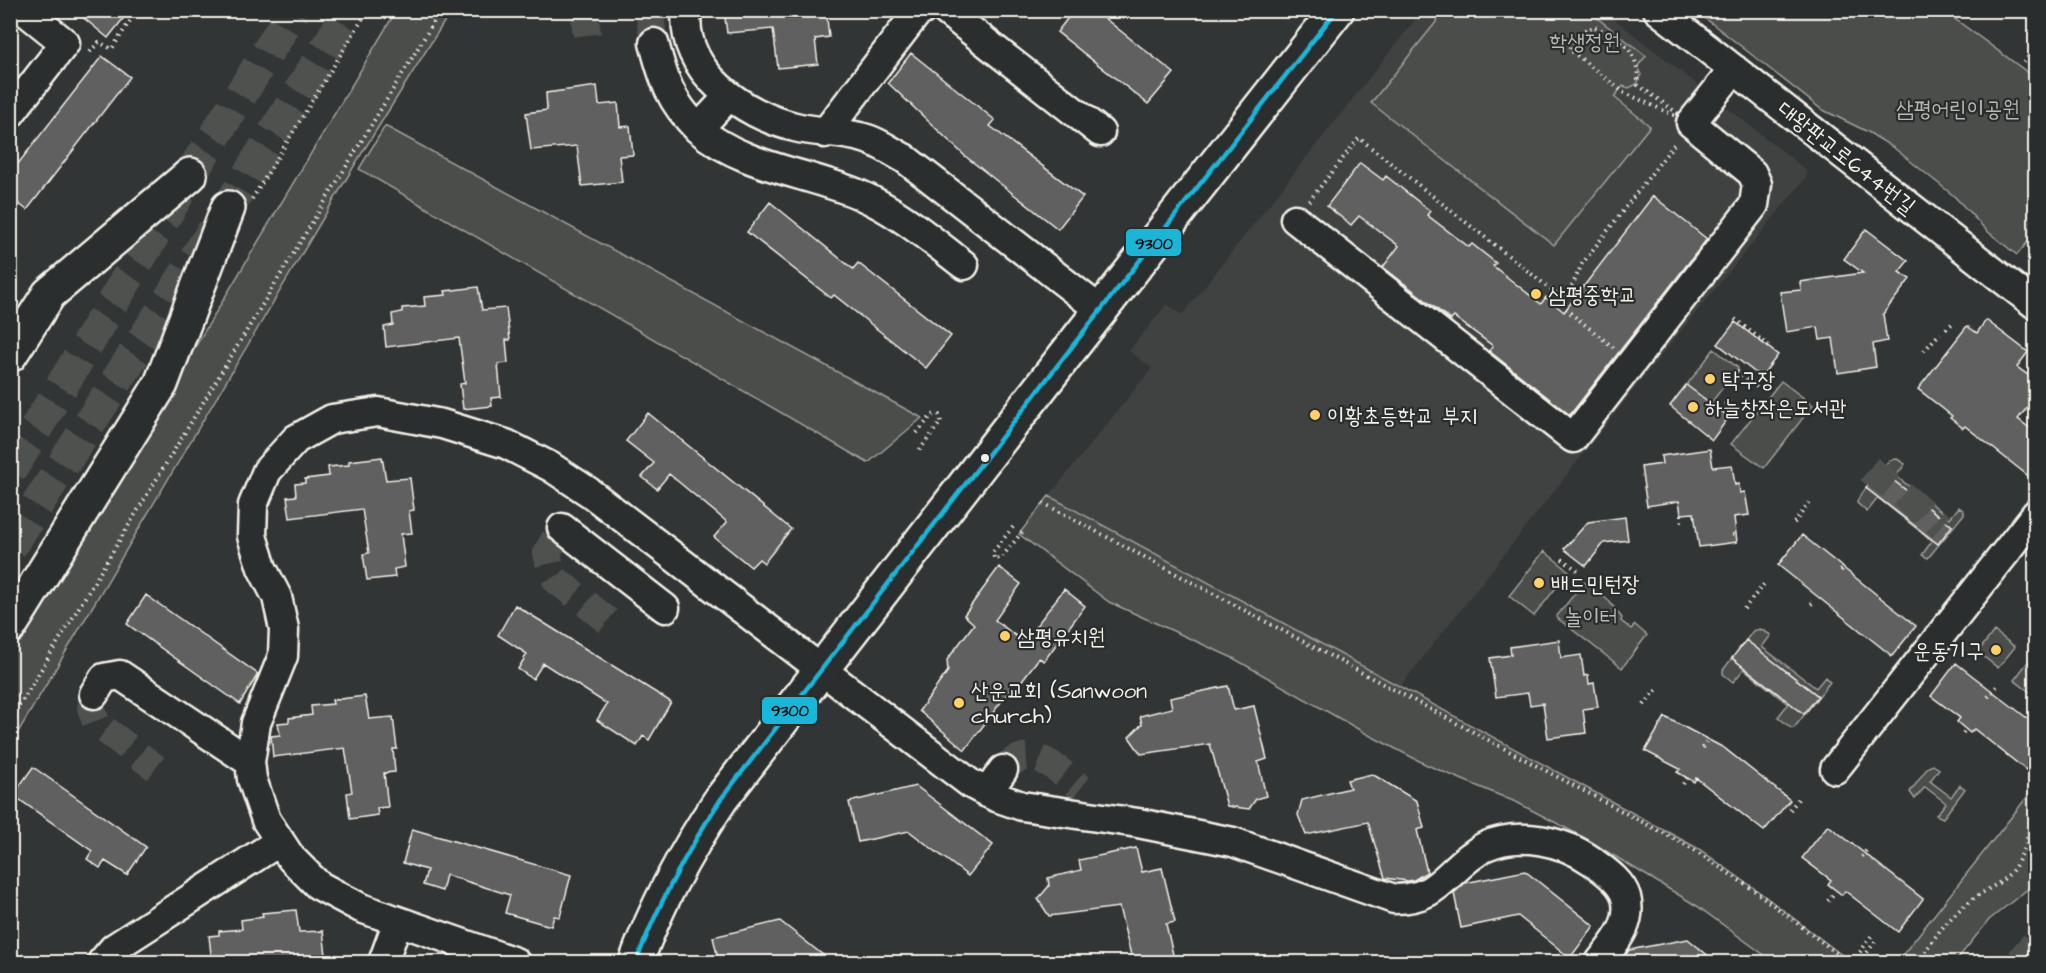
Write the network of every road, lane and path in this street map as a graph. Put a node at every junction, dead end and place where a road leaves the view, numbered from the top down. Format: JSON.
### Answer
{"nodes":[{"id":1,"x":24,"y":10,"type":"edge"},
{"id":2,"x":441,"y":10,"type":"edge"},
{"id":3,"x":687,"y":10,"type":"edge"},
{"id":4,"x":923,"y":10,"type":"edge"},
{"id":5,"x":945,"y":10,"type":"edge"},
{"id":6,"x":1336,"y":10,"type":"edge"},
{"id":7,"x":1658,"y":10,"type":"edge"},
{"id":8,"x":654,"y":43,"type":"tunnel mouth"},
{"id":9,"x":2036,"y":46,"type":"edge"},
{"id":10,"x":2024,"y":63,"type":"dead end"},
{"id":11,"x":1734,"y":69,"type":"junction"},
{"id":12,"x":729,"y":96,"type":"junction"},
{"id":13,"x":10,"y":114,"type":"edge"},
{"id":14,"x":1691,"y":123,"type":"junction"},
{"id":15,"x":698,"y":129,"type":"junction"},
{"id":16,"x":1100,"y":132,"type":"dead end"},
{"id":17,"x":825,"y":133,"type":"junction"},
{"id":18,"x":190,"y":175,"type":"dead end"},
{"id":19,"x":228,"y":208,"type":"dead end"},
{"id":20,"x":1295,"y":219,"type":"joint"},
{"id":21,"x":964,"y":265,"type":"dead end"},
{"id":22,"x":1562,"y":298,"type":"junction"},
{"id":23,"x":2036,"y":304,"type":"edge"},
{"id":24,"x":1100,"y":310,"type":"junction"},
{"id":25,"x":1735,"y":319,"type":"dead end"},
{"id":26,"x":1954,"y":322,"type":"dead end"},
{"id":27,"x":1946,"y":329,"type":"dead end"},
{"id":28,"x":1940,"y":333,"type":"dead end"},
{"id":29,"x":1769,"y":346,"type":"dead end"},
{"id":30,"x":1924,"y":351,"type":"dead end"},
{"id":31,"x":10,"y":355,"type":"edge"},
{"id":32,"x":1632,"y":362,"type":"junction"},
{"id":33,"x":1737,"y":371,"type":"dead end"},
{"id":34,"x":1757,"y":387,"type":"dead end"},
{"id":35,"x":1729,"y":400,"type":"dead end"},
{"id":36,"x":1725,"y":405,"type":"dead end"},
{"id":37,"x":917,"y":433,"type":"dead end"},
{"id":38,"x":918,"y":452,"type":"dead end"},
{"id":39,"x":589,"y":492,"type":"junction"},
{"id":40,"x":1043,"y":502,"type":"dead end"},
{"id":41,"x":1810,"y":502,"type":"dead end"},
{"id":42,"x":1681,"y":514,"type":"dead end"},
{"id":43,"x":2036,"y":514,"type":"edge"},
{"id":44,"x":1681,"y":522,"type":"dead end"},
{"id":45,"x":1794,"y":523,"type":"dead end"},
{"id":46,"x":1013,"y":527,"type":"dead end"},
{"id":47,"x":1023,"y":531,"type":"dead end"},
{"id":48,"x":1562,"y":559,"type":"dead end"},
{"id":49,"x":1581,"y":573,"type":"dead end"},
{"id":50,"x":1764,"y":584,"type":"dead end"},
{"id":51,"x":665,"y":608,"type":"dead end"},
{"id":52,"x":1744,"y":609,"type":"dead end"},
{"id":53,"x":10,"y":626,"type":"edge"},
{"id":54,"x":821,"y":670,"type":"junction"},
{"id":55,"x":1998,"y":685,"type":"dead end"},
{"id":56,"x":1658,"y":688,"type":"dead end"},
{"id":57,"x":94,"y":694,"type":"dead end"},
{"id":58,"x":1988,"y":697,"type":"dead end"},
{"id":59,"x":1644,"y":705,"type":"dead end"},
{"id":60,"x":10,"y":721,"type":"edge"},
{"id":61,"x":1706,"y":742,"type":"dead end"},
{"id":62,"x":1703,"y":748,"type":"dead end"},
{"id":63,"x":250,"y":762,"type":"junction"},
{"id":64,"x":1835,"y":769,"type":"dead end"},
{"id":65,"x":1687,"y":778,"type":"dead end"},
{"id":66,"x":1683,"y":784,"type":"dead end"},
{"id":67,"x":1800,"y":798,"type":"dead end"},
{"id":68,"x":1790,"y":810,"type":"dead end"},
{"id":69,"x":2036,"y":816,"type":"edge"},
{"id":70,"x":280,"y":841,"type":"junction"},
{"id":71,"x":1867,"y":849,"type":"dead end"},
{"id":72,"x":1862,"y":857,"type":"dead end"},
{"id":73,"x":1835,"y":892,"type":"dead end"},
{"id":74,"x":1828,"y":901,"type":"dead end"},
{"id":75,"x":398,"y":921,"type":"junction"},
{"id":76,"x":1872,"y":935,"type":"dead end"},
{"id":77,"x":1877,"y":939,"type":"dead end"},
{"id":78,"x":102,"y":963,"type":"edge"},
{"id":79,"x":382,"y":963,"type":"edge"},
{"id":80,"x":515,"y":963,"type":"edge"},
{"id":81,"x":636,"y":963,"type":"edge"},
{"id":82,"x":1600,"y":963,"type":"edge"},
{"id":83,"x":1848,"y":963,"type":"edge"},
{"id":84,"x":1853,"y":963,"type":"edge"},
{"id":85,"x":1860,"y":963,"type":"edge"},
{"id":86,"x":1918,"y":963,"type":"edge"}],
"edges":[{"from":1,"to":13,"type":"street"},
{"from":2,"to":60,"type":"path"},
{"from":3,"to":12,"type":"street"},
{"from":4,"to":17,"type":"street"},
{"from":5,"to":16,"type":"street"},
{"from":6,"to":24,"type":"main road"},
{"from":7,"to":11,"type":"street","name":"대왕판교로644번길"},
{"from":8,"to":15,"type":"street"},
{"from":9,"to":10,"type":"path"},
{"from":11,"to":14,"type":"street"},
{"from":11,"to":23,"type":"street","name":"대왕판교로644번길"},
{"from":12,"to":15,"type":"street"},
{"from":12,"to":17,"type":"street"},
{"from":14,"to":14,"type":"path"},
{"from":14,"to":22,"type":"path"},
{"from":14,"to":32,"type":"street"},
{"from":15,"to":21,"type":"street"},
{"from":17,"to":24,"type":"street"},
{"from":18,"to":31,"type":"main road"},
{"from":19,"to":53,"type":"main road"},
{"from":20,"to":22,"type":"path"},
{"from":20,"to":32,"type":"street"},
{"from":22,"to":32,"type":"path"},
{"from":24,"to":54,"type":"main road"},
{"from":25,"to":29,"type":"path"},
{"from":26,"to":27,"type":"path"},
{"from":28,"to":30,"type":"path"},
{"from":33,"to":34,"type":"path"},
{"from":35,"to":36,"type":"path"},
{"from":37,"to":38,"type":"path"},
{"from":39,"to":51,"type":"street"},
{"from":39,"to":54,"type":"street"},
{"from":39,"to":63,"type":"street"},
{"from":40,"to":83,"type":"path"},
{"from":41,"to":45,"type":"path"},
{"from":42,"to":44,"type":"path"},
{"from":43,"to":64,"type":"street"},
{"from":46,"to":47,"type":"path"},
{"from":48,"to":49,"type":"path"},
{"from":50,"to":52,"type":"path"},
{"from":54,"to":81,"type":"main road"},
{"from":54,"to":82,"type":"street"},
{"from":55,"to":58,"type":"path"},
{"from":56,"to":59,"type":"path"},
{"from":57,"to":63,"type":"street"},
{"from":61,"to":62,"type":"path"},
{"from":63,"to":70,"type":"street"},
{"from":65,"to":66,"type":"path"},
{"from":67,"to":68,"type":"path"},
{"from":69,"to":86,"type":"path"},
{"from":70,"to":75,"type":"street"},
{"from":70,"to":78,"type":"street"},
{"from":71,"to":72,"type":"path"},
{"from":73,"to":74,"type":"path"},
{"from":75,"to":79,"type":"street"},
{"from":75,"to":80,"type":"street"},
{"from":76,"to":84,"type":"path"},
{"from":77,"to":85,"type":"path"}]}
